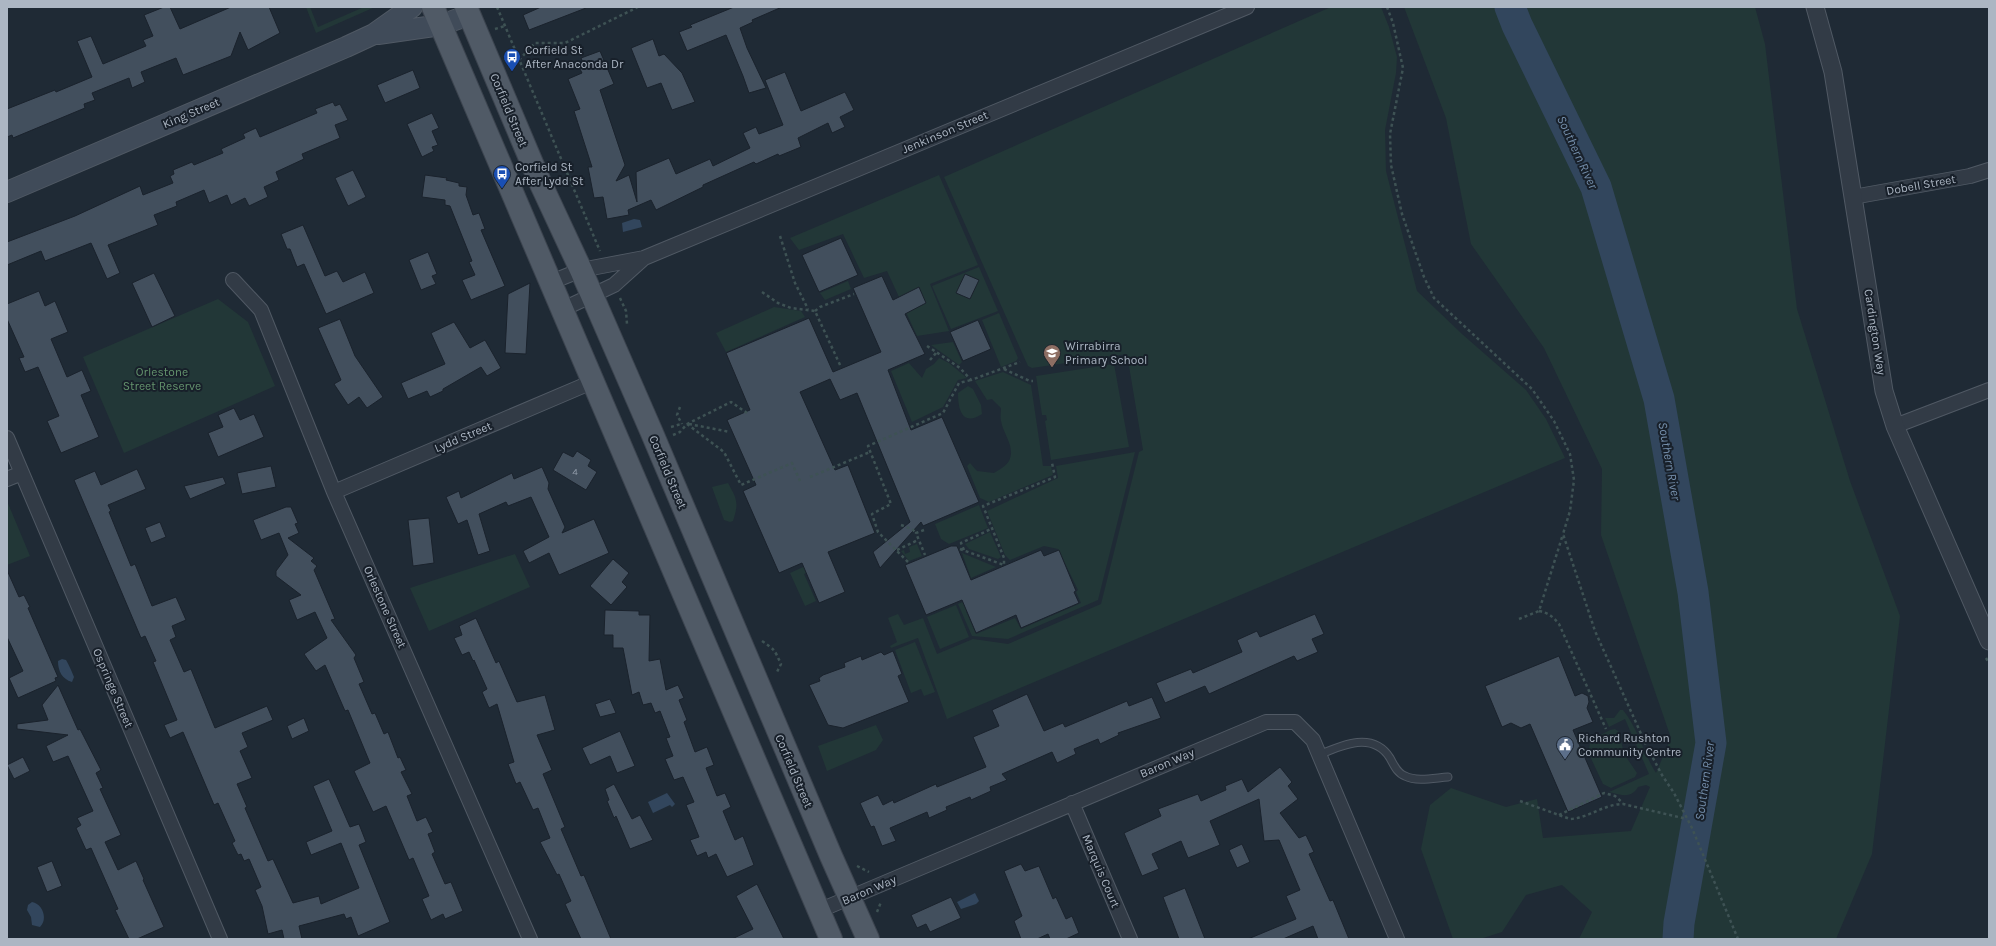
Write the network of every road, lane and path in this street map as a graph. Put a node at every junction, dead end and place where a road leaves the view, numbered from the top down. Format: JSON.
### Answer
{"nodes":[{"id":1,"x":412,"y":7,"type":"edge"},
{"id":2,"x":497,"y":7,"type":"edge"},
{"id":3,"x":638,"y":7,"type":"edge"},
{"id":4,"x":1247,"y":7,"type":"edge"},
{"id":5,"x":1387,"y":7,"type":"edge"},
{"id":6,"x":1815,"y":7,"type":"edge"},
{"id":7,"x":467,"y":11,"type":"edge"},
{"id":8,"x":437,"y":16,"type":"edge"},
{"id":9,"x":374,"y":34,"type":"junction"},
{"id":10,"x":520,"y":60,"type":"junction"},
{"id":11,"x":1989,"y":170,"type":"edge"},
{"id":12,"x":7,"y":192,"type":"edge"},
{"id":13,"x":1853,"y":196,"type":"junction"},
{"id":14,"x":780,"y":236,"type":"dead end"},
{"id":15,"x":644,"y":258,"type":"junction"},
{"id":16,"x":606,"y":264,"type":"junction"},
{"id":17,"x":581,"y":270,"type":"junction"},
{"id":18,"x":233,"y":280,"type":"dead end"},
{"id":19,"x":549,"y":283,"type":"junction"},
{"id":20,"x":614,"y":285,"type":"junction"},
{"id":21,"x":762,"y":292,"type":"dead end"},
{"id":22,"x":854,"y":294,"type":"dead end"},
{"id":23,"x":592,"y":296,"type":"junction"},
{"id":24,"x":808,"y":309,"type":"junction"},
{"id":25,"x":561,"y":310,"type":"junction"},
{"id":26,"x":815,"y":312,"type":"junction"},
{"id":27,"x":628,"y":330,"type":"dead end"},
{"id":28,"x":927,"y":346,"type":"dead end"},
{"id":29,"x":936,"y":353,"type":"junction"},
{"id":30,"x":930,"y":360,"type":"dead end"},
{"id":31,"x":1020,"y":362,"type":"dead end"},
{"id":32,"x":840,"y":367,"type":"dead end"},
{"id":33,"x":1004,"y":369,"type":"junction"},
{"id":34,"x":971,"y":380,"type":"junction"},
{"id":35,"x":1034,"y":381,"type":"dead end"},
{"id":36,"x":592,"y":382,"type":"junction"},
{"id":37,"x":1989,"y":390,"type":"edge"},
{"id":38,"x":680,"y":407,"type":"dead end"},
{"id":39,"x":747,"y":413,"type":"dead end"},
{"id":40,"x":681,"y":424,"type":"junction"},
{"id":41,"x":687,"y":424,"type":"junction"},
{"id":42,"x":1895,"y":426,"type":"junction"},
{"id":43,"x":730,"y":432,"type":"dead end"},
{"id":44,"x":672,"y":436,"type":"junction"},
{"id":45,"x":7,"y":438,"type":"edge"},
{"id":46,"x":675,"y":443,"type":"dead end"},
{"id":47,"x":870,"y":452,"type":"junction"},
{"id":48,"x":1052,"y":463,"type":"dead end"},
{"id":49,"x":22,"y":473,"type":"junction"},
{"id":50,"x":810,"y":477,"type":"dead end"},
{"id":51,"x":7,"y":479,"type":"edge"},
{"id":52,"x":800,"y":481,"type":"dead end"},
{"id":53,"x":334,"y":492,"type":"junction"},
{"id":54,"x":902,"y":525,"type":"dead end"},
{"id":55,"x":991,"y":529,"type":"junction"},
{"id":56,"x":924,"y":530,"type":"dead end"},
{"id":57,"x":916,"y":533,"type":"junction"},
{"id":58,"x":1564,"y":534,"type":"junction"},
{"id":59,"x":918,"y":540,"type":"junction"},
{"id":60,"x":960,"y":548,"type":"dead end"},
{"id":61,"x":897,"y":550,"type":"junction"},
{"id":62,"x":964,"y":550,"type":"junction"},
{"id":63,"x":925,"y":555,"type":"dead end"},
{"id":64,"x":908,"y":562,"type":"dead end"},
{"id":65,"x":1539,"y":611,"type":"junction"},
{"id":66,"x":1519,"y":619,"type":"dead end"},
{"id":67,"x":1987,"y":631,"type":"edge"},
{"id":68,"x":759,"y":634,"type":"dead end"},
{"id":69,"x":778,"y":680,"type":"dead end"},
{"id":70,"x":1606,"y":729,"type":"dead end"},
{"id":71,"x":1318,"y":754,"type":"junction"},
{"id":72,"x":1448,"y":777,"type":"dead end"},
{"id":73,"x":1520,"y":801,"type":"dead end"},
{"id":74,"x":1072,"y":803,"type":"junction"},
{"id":75,"x":1623,"y":804,"type":"junction"},
{"id":76,"x":1559,"y":816,"type":"junction"},
{"id":77,"x":1687,"y":819,"type":"junction"},
{"id":78,"x":854,"y":860,"type":"dead end"},
{"id":79,"x":890,"y":881,"type":"junction"},
{"id":80,"x":850,"y":898,"type":"junction"},
{"id":81,"x":818,"y":911,"type":"junction"},
{"id":82,"x":876,"y":914,"type":"dead end"},
{"id":83,"x":220,"y":939,"type":"edge"},
{"id":84,"x":530,"y":939,"type":"edge"},
{"id":85,"x":831,"y":939,"type":"edge"},
{"id":86,"x":868,"y":939,"type":"edge"},
{"id":87,"x":1130,"y":939,"type":"edge"},
{"id":88,"x":1397,"y":939,"type":"edge"},
{"id":89,"x":1738,"y":939,"type":"edge"}],
"edges":[{"from":1,"to":9,"type":"main road","name":"King Street"},
{"from":2,"to":10,"type":"path"},
{"from":3,"to":10,"type":"path"},
{"from":4,"to":15,"type":"street","name":"Jenkinson Street"},
{"from":5,"to":58,"type":"path"},
{"from":6,"to":13,"type":"street","name":"Cardington Way"},
{"from":7,"to":8,"type":"main road","name":"King Street"},
{"from":7,"to":17,"type":"main road","name":"Corfield Street"},
{"from":8,"to":9,"type":"main road","name":"King Street"},
{"from":8,"to":19,"type":"main road"},
{"from":9,"to":12,"type":"main road","name":"King Street"},
{"from":10,"to":16,"type":"path"},
{"from":11,"to":13,"type":"street","name":"Dobell Street"},
{"from":13,"to":42,"type":"street","name":"Cardington Way"},
{"from":14,"to":24,"type":"path"},
{"from":15,"to":16,"type":"street","name":"Jenkinson Street"},
{"from":15,"to":20,"type":"street","name":"Jenkinson Street"},
{"from":16,"to":17,"type":"street","name":"Jenkinson Street"},
{"from":17,"to":19,"type":"street","name":"Jenkinson Street"},
{"from":17,"to":23,"type":"main road","name":"Corfield Street"},
{"from":18,"to":53,"type":"street","name":"Orlestone Street"},
{"from":19,"to":25,"type":"main road"},
{"from":20,"to":23,"type":"street","name":"Jenkinson Street"},
{"from":20,"to":27,"type":"path"},
{"from":21,"to":24,"type":"path"},
{"from":22,"to":26,"type":"path"},
{"from":23,"to":25,"type":"street","name":"Jenkinson Street"},
{"from":23,"to":80,"type":"main road","name":"Corfield Street"},
{"from":24,"to":26,"type":"path"},
{"from":25,"to":36,"type":"main road"},
{"from":26,"to":32,"type":"path"},
{"from":28,"to":29,"type":"path"},
{"from":29,"to":30,"type":"path"},
{"from":29,"to":34,"type":"path"},
{"from":31,"to":33,"type":"path"},
{"from":33,"to":34,"type":"path"},
{"from":33,"to":35,"type":"path"},
{"from":34,"to":47,"type":"path"},
{"from":36,"to":53,"type":"street","name":"Lydd Street"},
{"from":36,"to":81,"type":"main road"},
{"from":37,"to":42,"type":"street"},
{"from":38,"to":40,"type":"path"},
{"from":39,"to":41,"type":"path"},
{"from":40,"to":41,"type":"path"},
{"from":40,"to":44,"type":"path"},
{"from":41,"to":43,"type":"path"},
{"from":41,"to":44,"type":"path"},
{"from":41,"to":52,"type":"path"},
{"from":42,"to":67,"type":"street","name":"Cardington Way"},
{"from":44,"to":46,"type":"path"},
{"from":45,"to":49,"type":"street","name":"Ospringe Street"},
{"from":47,"to":50,"type":"path"},
{"from":47,"to":61,"type":"path"},
{"from":48,"to":55,"type":"path"},
{"from":49,"to":51,"type":"street"},
{"from":49,"to":83,"type":"street","name":"Ospringe Street"},
{"from":53,"to":84,"type":"street","name":"Orlestone Street"},
{"from":54,"to":57,"type":"path"},
{"from":55,"to":62,"type":"path"},
{"from":55,"to":62,"type":"path"},
{"from":56,"to":57,"type":"path"},
{"from":57,"to":59,"type":"path"},
{"from":58,"to":65,"type":"path"},
{"from":58,"to":77,"type":"path"},
{"from":59,"to":61,"type":"path"},
{"from":59,"to":63,"type":"path"},
{"from":60,"to":62,"type":"path"},
{"from":61,"to":64,"type":"path"},
{"from":65,"to":66,"type":"path"},
{"from":65,"to":70,"type":"path"},
{"from":68,"to":69,"type":"path"},
{"from":71,"to":72,"type":"lane"},
{"from":71,"to":74,"type":"street","name":"Baron Way"},
{"from":71,"to":88,"type":"street","name":"Baron Way"},
{"from":73,"to":76,"type":"path"},
{"from":74,"to":79,"type":"street","name":"Baron Way"},
{"from":74,"to":87,"type":"street","name":"Marquis Court"},
{"from":75,"to":76,"type":"path"},
{"from":75,"to":76,"type":"path"},
{"from":75,"to":77,"type":"path"},
{"from":77,"to":89,"type":"path"},
{"from":78,"to":79,"type":"path"},
{"from":79,"to":80,"type":"street","name":"Baron Way"},
{"from":79,"to":82,"type":"path"},
{"from":80,"to":81,"type":"street","name":"Baron Way"},
{"from":80,"to":86,"type":"main road","name":"Corfield Street"},
{"from":81,"to":85,"type":"main road"}]}
